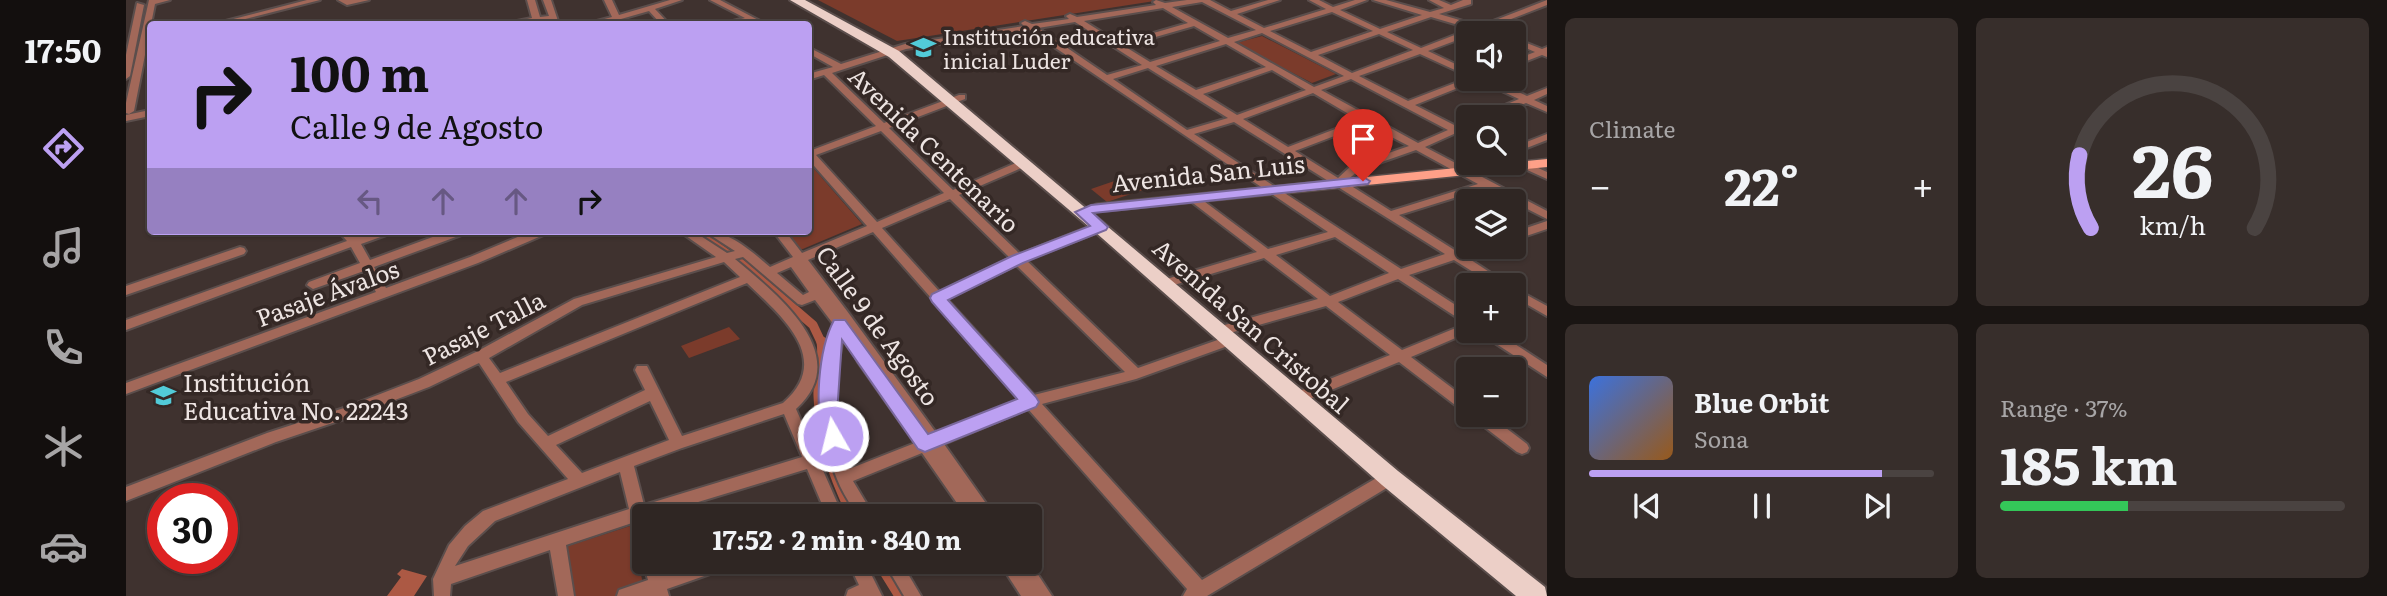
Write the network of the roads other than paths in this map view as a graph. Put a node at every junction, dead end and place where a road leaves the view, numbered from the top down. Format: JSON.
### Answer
{"nodes":[{"id":1,"x":166,"y":0,"type":"edge"},
{"id":2,"x":316,"y":0,"type":"edge"},
{"id":3,"x":342,"y":0,"type":"edge"},
{"id":4,"x":365,"y":0,"type":"edge"},
{"id":5,"x":531,"y":0,"type":"edge"},
{"id":6,"x":547,"y":0,"type":"edge"},
{"id":7,"x":608,"y":0,"type":"edge"},
{"id":8,"x":678,"y":0,"type":"edge"},
{"id":9,"x":714,"y":0,"type":"edge"},
{"id":10,"x":796,"y":0,"type":"edge"},
{"id":11,"x":1203,"y":0,"type":"edge"},
{"id":12,"x":1276,"y":0,"type":"edge"},
{"id":13,"x":1313,"y":0,"type":"edge"},
{"id":14,"x":1363,"y":0,"type":"edge"},
{"id":15,"x":1377,"y":0,"type":"edge"},
{"id":16,"x":1433,"y":0,"type":"edge"},
{"id":17,"x":1467,"y":0,"type":"edge"},
{"id":18,"x":1542,"y":2,"type":"edge"},
{"id":19,"x":1163,"y":3,"type":"edge"},
{"id":20,"x":145,"y":4,"type":"edge"},
{"id":21,"x":1451,"y":8,"type":"junction"},
{"id":22,"x":1334,"y":9,"type":"junction"},
{"id":23,"x":652,"y":10,"type":"junction"},
{"id":24,"x":1231,"y":13,"type":"junction"},
{"id":25,"x":1431,"y":15,"type":"junction"},
{"id":26,"x":126,"y":17,"type":"edge"},
{"id":27,"x":1073,"y":18,"type":"junction"},
{"id":28,"x":751,"y":19,"type":"junction"},
{"id":29,"x":230,"y":21,"type":"edge"},
{"id":30,"x":537,"y":21,"type":"edge"},
{"id":31,"x":555,"y":21,"type":"edge"},
{"id":32,"x":617,"y":21,"type":"edge"},
{"id":33,"x":620,"y":21,"type":"edge"},
{"id":34,"x":662,"y":21,"type":"edge"},
{"id":35,"x":743,"y":21,"type":"edge"},
{"id":36,"x":755,"y":21,"type":"edge"},
{"id":37,"x":1499,"y":21,"type":"edge"},
{"id":38,"x":1456,"y":22,"type":"edge"},
{"id":39,"x":1193,"y":24,"type":"junction"},
{"id":40,"x":1028,"y":25,"type":"junction"},
{"id":41,"x":1264,"y":31,"type":"junction"},
{"id":42,"x":1380,"y":31,"type":"junction"},
{"id":43,"x":1456,"y":38,"type":"edge"},
{"id":44,"x":143,"y":40,"type":"edge"},
{"id":45,"x":1227,"y":42,"type":"junction"},
{"id":46,"x":1526,"y":45,"type":"edge"},
{"id":47,"x":892,"y":46,"type":"junction"},
{"id":48,"x":1116,"y":46,"type":"junction"},
{"id":49,"x":1422,"y":51,"type":"junction"},
{"id":50,"x":812,"y":52,"type":"edge"},
{"id":51,"x":1545,"y":52,"type":"edge"},
{"id":52,"x":1310,"y":55,"type":"junction"},
{"id":53,"x":1526,"y":59,"type":"edge"},
{"id":54,"x":1148,"y":65,"type":"junction"},
{"id":55,"x":131,"y":66,"type":"edge"},
{"id":56,"x":833,"y":67,"type":"junction"},
{"id":57,"x":1273,"y":67,"type":"junction"},
{"id":58,"x":1456,"y":67,"type":"edge"},
{"id":59,"x":812,"y":70,"type":"edge"},
{"id":60,"x":812,"y":75,"type":"edge"},
{"id":61,"x":1353,"y":76,"type":"junction"},
{"id":62,"x":1107,"y":78,"type":"junction"},
{"id":63,"x":1456,"y":86,"type":"edge"},
{"id":64,"x":1312,"y":89,"type":"junction"},
{"id":65,"x":130,"y":91,"type":"edge"},
{"id":66,"x":1508,"y":91,"type":"edge"},
{"id":67,"x":1547,"y":91,"type":"edge"},
{"id":68,"x":1195,"y":93,"type":"junction"},
{"id":69,"x":956,"y":99,"type":"junction"},
{"id":70,"x":1526,"y":99,"type":"junction"},
{"id":71,"x":1407,"y":105,"type":"junction"},
{"id":72,"x":1512,"y":105,"type":"edge"},
{"id":73,"x":1547,"y":109,"type":"edge"},
{"id":74,"x":147,"y":113,"type":"edge"},
{"id":75,"x":127,"y":114,"type":"edge"},
{"id":76,"x":1235,"y":119,"type":"junction"},
{"id":77,"x":1367,"y":120,"type":"junction"},
{"id":78,"x":883,"y":127,"type":"junction"},
{"id":79,"x":1455,"y":130,"type":"joint"},
{"id":80,"x":1185,"y":133,"type":"junction"},
{"id":81,"x":1547,"y":137,"type":"edge"},
{"id":82,"x":1417,"y":146,"type":"junction"},
{"id":83,"x":1012,"y":147,"type":"junction"},
{"id":84,"x":1287,"y":151,"type":"junction"},
{"id":85,"x":812,"y":153,"type":"edge"},
{"id":86,"x":1526,"y":153,"type":"edge"},
{"id":87,"x":812,"y":157,"type":"edge"},
{"id":88,"x":1526,"y":160,"type":"edge"},
{"id":89,"x":1547,"y":161,"type":"edge"},
{"id":90,"x":1022,"y":164,"type":"junction"},
{"id":91,"x":1526,"y":164,"type":"edge"},
{"id":92,"x":1456,"y":166,"type":"edge"},
{"id":93,"x":1456,"y":171,"type":"edge"},
{"id":94,"x":1473,"y":175,"type":"edge"},
{"id":95,"x":1547,"y":176,"type":"edge"},
{"id":96,"x":1338,"y":183,"type":"junction"},
{"id":97,"x":1488,"y":184,"type":"junction"},
{"id":98,"x":1272,"y":190,"type":"junction"},
{"id":99,"x":951,"y":194,"type":"junction"},
{"id":100,"x":1193,"y":198,"type":"junction"},
{"id":101,"x":1390,"y":215,"type":"junction"},
{"id":102,"x":1093,"y":216,"type":"junction"},
{"id":103,"x":1547,"y":216,"type":"edge"},
{"id":104,"x":1547,"y":225,"type":"edge"},
{"id":105,"x":876,"y":226,"type":"junction"},
{"id":106,"x":1526,"y":232,"type":"edge"},
{"id":107,"x":1336,"y":233,"type":"junction"},
{"id":108,"x":348,"y":235,"type":"edge"},
{"id":109,"x":374,"y":235,"type":"edge"},
{"id":110,"x":450,"y":235,"type":"edge"},
{"id":111,"x":532,"y":235,"type":"edge"},
{"id":112,"x":692,"y":235,"type":"edge"},
{"id":113,"x":714,"y":235,"type":"edge"},
{"id":114,"x":773,"y":235,"type":"edge"},
{"id":115,"x":781,"y":235,"type":"edge"},
{"id":116,"x":354,"y":242,"type":"junction"},
{"id":117,"x":240,"y":251,"type":"dead end"},
{"id":118,"x":1454,"y":255,"type":"junction"},
{"id":119,"x":734,"y":256,"type":"junction"},
{"id":120,"x":1266,"y":256,"type":"junction"},
{"id":121,"x":1018,"y":260,"type":"junction"},
{"id":122,"x":797,"y":261,"type":"junction"},
{"id":123,"x":369,"y":267,"type":"junction"},
{"id":124,"x":769,"y":272,"type":"junction"},
{"id":125,"x":1483,"y":273,"type":"edge"},
{"id":126,"x":1398,"y":274,"type":"junction"},
{"id":127,"x":749,"y":278,"type":"junction"},
{"id":128,"x":1164,"y":284,"type":"junction"},
{"id":129,"x":313,"y":285,"type":"dead end"},
{"id":130,"x":126,"y":291,"type":"edge"},
{"id":131,"x":820,"y":291,"type":"junction"},
{"id":132,"x":383,"y":294,"type":"junction"},
{"id":133,"x":938,"y":298,"type":"junction"},
{"id":134,"x":1526,"y":298,"type":"edge"},
{"id":135,"x":1328,"y":302,"type":"junction"},
{"id":136,"x":793,"y":307,"type":"junction"},
{"id":137,"x":1544,"y":307,"type":"edge"},
{"id":138,"x":1456,"y":311,"type":"edge"},
{"id":139,"x":841,"y":319,"type":"junction"},
{"id":140,"x":126,"y":326,"type":"edge"},
{"id":141,"x":1456,"y":333,"type":"edge"},
{"id":142,"x":1225,"y":336,"type":"junction"},
{"id":143,"x":1504,"y":343,"type":"edge"},
{"id":144,"x":481,"y":356,"type":"junction"},
{"id":145,"x":1401,"y":356,"type":"junction"},
{"id":146,"x":642,"y":370,"type":"dead end"},
{"id":147,"x":1547,"y":372,"type":"edge"},
{"id":148,"x":1136,"y":374,"type":"junction"},
{"id":149,"x":496,"y":380,"type":"junction"},
{"id":150,"x":126,"y":388,"type":"edge"},
{"id":151,"x":653,"y":393,"type":"junction"},
{"id":152,"x":1297,"y":398,"type":"junction"},
{"id":153,"x":1456,"y":398,"type":"edge"},
{"id":154,"x":1030,"y":402,"type":"junction"},
{"id":155,"x":788,"y":407,"type":"junction"},
{"id":156,"x":1495,"y":427,"type":"edge"},
{"id":157,"x":929,"y":442,"type":"junction"},
{"id":158,"x":546,"y":443,"type":"junction"},
{"id":159,"x":678,"y":443,"type":"junction"},
{"id":160,"x":1522,"y":447,"type":"dead end"},
{"id":161,"x":811,"y":461,"type":"junction"},
{"id":162,"x":626,"y":464,"type":"junction"},
{"id":163,"x":844,"y":478,"type":"junction"},
{"id":164,"x":1390,"y":478,"type":"junction"},
{"id":165,"x":580,"y":481,"type":"junction"},
{"id":166,"x":126,"y":494,"type":"edge"},
{"id":167,"x":635,"y":504,"type":"edge"},
{"id":168,"x":670,"y":504,"type":"edge"},
{"id":169,"x":830,"y":504,"type":"edge"},
{"id":170,"x":859,"y":504,"type":"edge"},
{"id":171,"x":968,"y":504,"type":"edge"},
{"id":172,"x":978,"y":504,"type":"edge"},
{"id":173,"x":632,"y":516,"type":"edge"},
{"id":174,"x":556,"y":542,"type":"junction"},
{"id":175,"x":696,"y":574,"type":"edge"},
{"id":176,"x":860,"y":574,"type":"edge"},
{"id":177,"x":899,"y":574,"type":"edge"},
{"id":178,"x":1015,"y":574,"type":"edge"},
{"id":179,"x":1028,"y":574,"type":"edge"},
{"id":180,"x":441,"y":579,"type":"junction"},
{"id":181,"x":659,"y":590,"type":"edge"},
{"id":182,"x":1196,"y":593,"type":"edge"},
{"id":183,"x":1547,"y":593,"type":"edge"},
{"id":184,"x":866,"y":594,"type":"edge"},
{"id":185,"x":442,"y":596,"type":"edge"},
{"id":186,"x":566,"y":596,"type":"edge"},
{"id":187,"x":625,"y":596,"type":"edge"},
{"id":188,"x":913,"y":596,"type":"edge"},
{"id":189,"x":1031,"y":596,"type":"edge"},
{"id":190,"x":1044,"y":596,"type":"edge"},
{"id":191,"x":1537,"y":596,"type":"edge"}],
"edges":[{"from":1,"to":20,"type":"street"},
{"from":2,"to":29,"type":"street"},
{"from":3,"to":4,"type":"street"},
{"from":5,"to":30,"type":"street"},
{"from":6,"to":31,"type":"street"},
{"from":7,"to":32,"type":"street"},
{"from":8,"to":23,"type":"street"},
{"from":9,"to":28,"type":"street"},
{"from":10,"to":47,"type":"highway","name":"Avenida San Cristobal"},
{"from":11,"to":19,"type":"street"},
{"from":11,"to":24,"type":"street"},
{"from":12,"to":24,"type":"street"},
{"from":13,"to":22,"type":"street"},
{"from":14,"to":22,"type":"street"},
{"from":15,"to":25,"type":"street"},
{"from":16,"to":21,"type":"street"},
{"from":17,"to":21,"type":"street"},
{"from":18,"to":37,"type":"street"},
{"from":19,"to":27,"type":"street"},
{"from":19,"to":39,"type":"street"},
{"from":20,"to":26,"type":"street"},
{"from":20,"to":44,"type":"street"},
{"from":20,"to":44,"type":"street"},
{"from":21,"to":25,"type":"street"},
{"from":22,"to":41,"type":"street"},
{"from":22,"to":42,"type":"street"},
{"from":23,"to":33,"type":"street"},
{"from":23,"to":34,"type":"street"},
{"from":24,"to":41,"type":"street"},
{"from":25,"to":38,"type":"street"},
{"from":25,"to":42,"type":"street"},
{"from":27,"to":40,"type":"street"},
{"from":27,"to":48,"type":"street"},
{"from":28,"to":35,"type":"street"},
{"from":28,"to":36,"type":"street"},
{"from":39,"to":45,"type":"street"},
{"from":39,"to":48,"type":"street"},
{"from":40,"to":47,"type":"street"},
{"from":40,"to":62,"type":"street"},
{"from":41,"to":45,"type":"street"},
{"from":41,"to":52,"type":"street"},
{"from":42,"to":49,"type":"street"},
{"from":42,"to":52,"type":"street"},
{"from":43,"to":49,"type":"street"},
{"from":44,"to":55,"type":"street"},
{"from":45,"to":54,"type":"street"},
{"from":45,"to":57,"type":"street"},
{"from":46,"to":51,"type":"street"},
{"from":47,"to":56,"type":"street"},
{"from":47,"to":69,"type":"highway","name":"Avenida San Cristobal"},
{"from":48,"to":54,"type":"street"},
{"from":49,"to":58,"type":"street"},
{"from":49,"to":61,"type":"street"},
{"from":50,"to":56,"type":"street","name":"Avenida Centenario"},
{"from":51,"to":53,"type":"street"},
{"from":52,"to":61,"type":"street"},
{"from":54,"to":62,"type":"street"},
{"from":54,"to":68,"type":"street"},
{"from":55,"to":65,"type":"street"},
{"from":56,"to":59,"type":"street"},
{"from":56,"to":60,"type":"street"},
{"from":56,"to":78,"type":"street","name":"Avenida Centenario"},
{"from":57,"to":64,"type":"street"},
{"from":57,"to":68,"type":"street"},
{"from":61,"to":64,"type":"street"},
{"from":61,"to":71,"type":"street"},
{"from":62,"to":80,"type":"street"},
{"from":63,"to":71,"type":"street"},
{"from":64,"to":76,"type":"street"},
{"from":64,"to":77,"type":"street"},
{"from":65,"to":75,"type":"street"},
{"from":66,"to":70,"type":"street"},
{"from":67,"to":70,"type":"street"},
{"from":68,"to":76,"type":"street"},
{"from":69,"to":78,"type":"street"},
{"from":69,"to":83,"type":"highway","name":"Avenida San Cristobal"},
{"from":70,"to":72,"type":"street"},
{"from":70,"to":73,"type":"street"},
{"from":71,"to":79,"type":"street"},
{"from":74,"to":75,"type":"street"},
{"from":76,"to":80,"type":"street"},
{"from":76,"to":84,"type":"street"},
{"from":77,"to":82,"type":"street"},
{"from":77,"to":84,"type":"street"},
{"from":78,"to":85,"type":"street"},
{"from":78,"to":99,"type":"street","name":"Avenida Centenario"},
{"from":79,"to":82,"type":"street"},
{"from":80,"to":98,"type":"street"},
{"from":81,"to":86,"type":"street"},
{"from":82,"to":92,"type":"street"},
{"from":82,"to":96,"type":"street"},
{"from":83,"to":90,"type":"highway","name":"Avenida San Cristobal"},
{"from":83,"to":102,"type":"highway"},
{"from":84,"to":96,"type":"street"},
{"from":87,"to":105,"type":"street"},
{"from":88,"to":89,"type":"main road","name":"Avenida San Luis"},
{"from":90,"to":99,"type":"street"},
{"from":90,"to":102,"type":"highway","name":"Avenida San Cristobal"},
{"from":91,"to":95,"type":"street"},
{"from":93,"to":96,"type":"main road","name":"Avenida San Luis"},
{"from":94,"to":97,"type":"street"},
{"from":96,"to":98,"type":"main road","name":"Avenida San Luis"},
{"from":96,"to":101,"type":"street"},
{"from":97,"to":101,"type":"street"},
{"from":97,"to":103,"type":"street"},
{"from":98,"to":100,"type":"main road","name":"Avenida San Luis"},
{"from":98,"to":107,"type":"street"},
{"from":99,"to":105,"type":"street"},
{"from":99,"to":121,"type":"street","name":"Avenida Centenario"},
{"from":100,"to":102,"type":"main road","name":"Avenida San Luis"},
{"from":100,"to":120,"type":"street"},
{"from":101,"to":118,"type":"street"},
{"from":102,"to":121,"type":"street"},
{"from":102,"to":128,"type":"highway","name":"Avenida San Cristobal"},
{"from":104,"to":106,"type":"street"},
{"from":105,"to":122,"type":"street"},
{"from":105,"to":133,"type":"street"},
{"from":107,"to":120,"type":"street"},
{"from":107,"to":126,"type":"street"},
{"from":108,"to":116,"type":"street"},
{"from":109,"to":116,"type":"street"},
{"from":110,"to":123,"type":"street"},
{"from":111,"to":132,"type":"street","name":"Pasaje Ávalos"},
{"from":112,"to":119,"type":"street"},
{"from":113,"to":119,"type":"street"},
{"from":114,"to":122,"type":"street","name":"Calle 9 de Agosto"},
{"from":115,"to":122,"type":"street","name":"Calle 9 de Agosto"},
{"from":116,"to":123,"type":"street"},
{"from":116,"to":140,"type":"street"},
{"from":117,"to":130,"type":"street"},
{"from":118,"to":125,"type":"street"},
{"from":118,"to":126,"type":"street"},
{"from":119,"to":124,"type":"street"},
{"from":119,"to":127,"type":"street"},
{"from":119,"to":144,"type":"street","name":"Pasaje Talla"},
{"from":120,"to":128,"type":"street"},
{"from":120,"to":135,"type":"street"},
{"from":121,"to":133,"type":"street"},
{"from":121,"to":148,"type":"street","name":"Avenida Centenario"},
{"from":122,"to":124,"type":"street"},
{"from":122,"to":131,"type":"street","name":"Calle 9 de Agosto"},
{"from":123,"to":129,"type":"street"},
{"from":123,"to":132,"type":"street"},
{"from":124,"to":136,"type":"street"},
{"from":126,"to":135,"type":"street"},
{"from":126,"to":138,"type":"street"},
{"from":127,"to":136,"type":"street"},
{"from":127,"to":149,"type":"street"},
{"from":128,"to":142,"type":"highway","name":"Avenida San Cristobal"},
{"from":131,"to":136,"type":"street"},
{"from":131,"to":139,"type":"street","name":"Calle 9 de Agosto"},
{"from":132,"to":150,"type":"street","name":"Pasaje Ávalos"},
{"from":133,"to":154,"type":"street"},
{"from":134,"to":137,"type":"street"},
{"from":135,"to":142,"type":"street"},
{"from":135,"to":145,"type":"street"},
{"from":136,"to":155,"type":"street"},
{"from":139,"to":157,"type":"street","name":"Calle 9 de Agosto"},
{"from":139,"to":163,"type":"street"},
{"from":141,"to":145,"type":"street"},
{"from":142,"to":148,"type":"street"},
{"from":142,"to":152,"type":"highway","name":"Avenida San Cristobal"},
{"from":143,"to":147,"type":"street"},
{"from":144,"to":149,"type":"street"},
{"from":144,"to":166,"type":"street","name":"Pasaje Talla"},
{"from":145,"to":152,"type":"street"},
{"from":145,"to":153,"type":"street"},
{"from":146,"to":151,"type":"street"},
{"from":148,"to":154,"type":"street"},
{"from":149,"to":158,"type":"street"},
{"from":151,"to":158,"type":"street"},
{"from":151,"to":159,"type":"street"},
{"from":152,"to":164,"type":"highway","name":"Avenida San Cristobal"},
{"from":154,"to":157,"type":"street"},
{"from":154,"to":182,"type":"street"},
{"from":155,"to":159,"type":"street"},
{"from":155,"to":161,"type":"street"},
{"from":156,"to":160,"type":"street"},
{"from":157,"to":163,"type":"street"},
{"from":157,"to":171,"type":"street","name":"Calle 9 de Agosto"},
{"from":157,"to":172,"type":"street","name":"Calle 9 de Agosto"},
{"from":158,"to":165,"type":"street"},
{"from":159,"to":162,"type":"street"},
{"from":161,"to":168,"type":"street"},
{"from":161,"to":169,"type":"street"},
{"from":162,"to":165,"type":"street"},
{"from":162,"to":167,"type":"street"},
{"from":163,"to":170,"type":"street"},
{"from":164,"to":182,"type":"street"},
{"from":164,"to":191,"type":"highway","name":"Avenida San Cristobal"},
{"from":165,"to":180,"type":"street"},
{"from":173,"to":174,"type":"street"},
{"from":174,"to":180,"type":"street"},
{"from":174,"to":186,"type":"street"},
{"from":175,"to":181,"type":"street"},
{"from":176,"to":184,"type":"street"},
{"from":177,"to":188,"type":"street"},
{"from":178,"to":189,"type":"street"},
{"from":179,"to":190,"type":"street"},
{"from":180,"to":185,"type":"street"},
{"from":181,"to":187,"type":"street"},
{"from":183,"to":191,"type":"street"}]}
